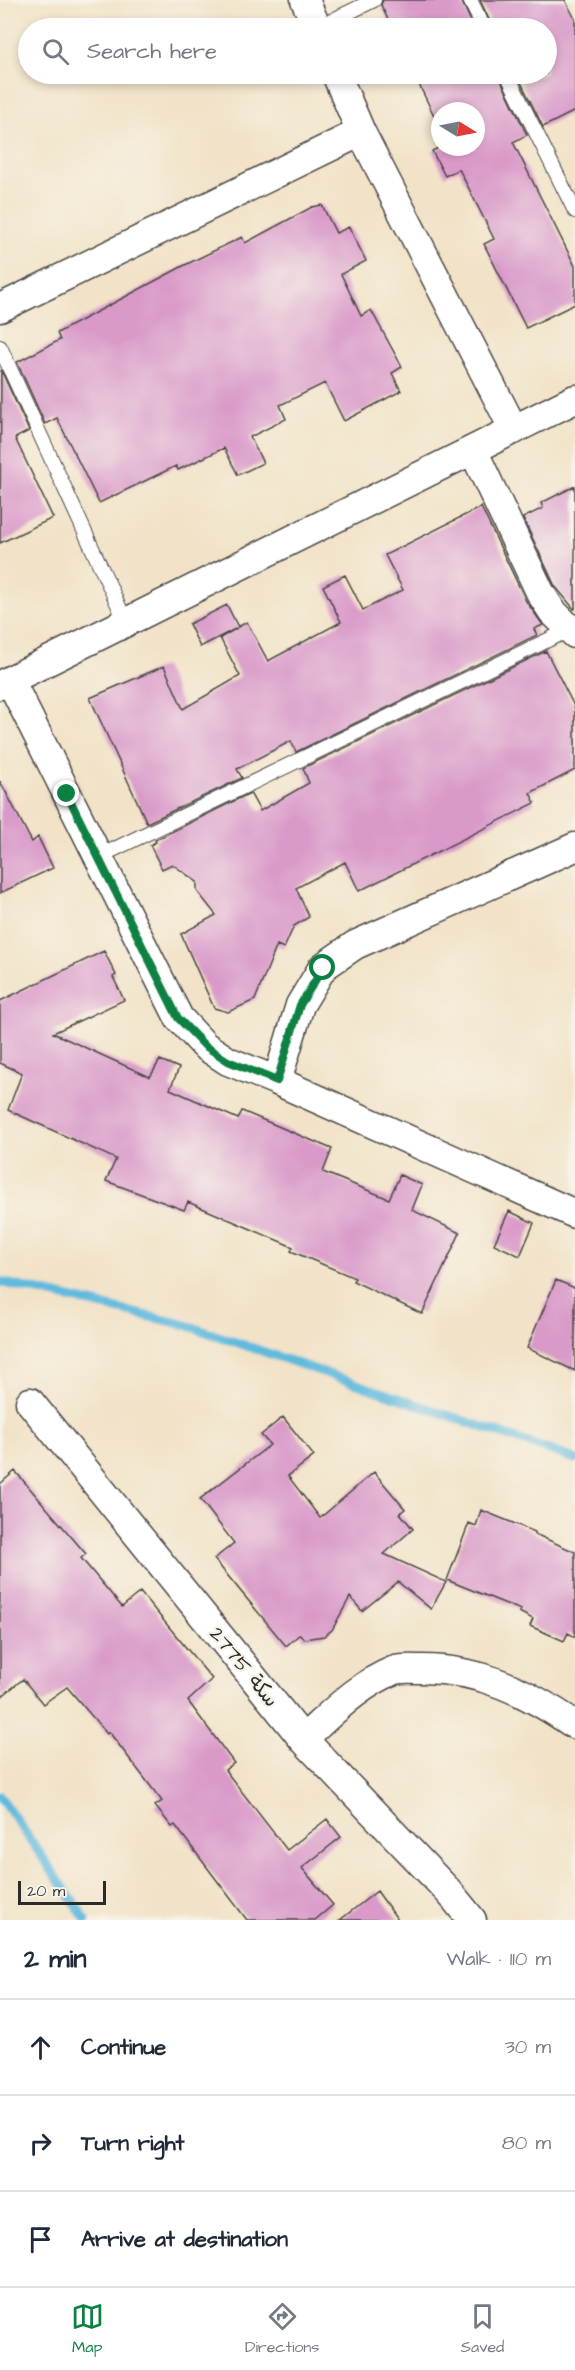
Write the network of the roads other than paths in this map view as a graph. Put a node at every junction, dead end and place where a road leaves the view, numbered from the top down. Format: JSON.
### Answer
{"nodes":[{"id":1,"x":304,"y":0,"type":"edge"},
{"id":2,"x":375,"y":0,"type":"edge"},
{"id":3,"x":470,"y":0,"type":"edge"},
{"id":4,"x":312,"y":18,"type":"edge"},
{"id":5,"x":338,"y":18,"type":"edge"},
{"id":6,"x":479,"y":18,"type":"edge"},
{"id":7,"x":340,"y":84,"type":"edge"},
{"id":8,"x":512,"y":84,"type":"edge"},
{"id":9,"x":361,"y":132,"type":"junction"},
{"id":10,"x":575,"y":211,"type":"edge"},
{"id":11,"x":0,"y":308,"type":"edge"},
{"id":12,"x":0,"y":347,"type":"edge"},
{"id":13,"x":575,"y":399,"type":"edge"},
{"id":14,"x":514,"y":430,"type":"junction"},
{"id":15,"x":473,"y":450,"type":"junction"},
{"id":16,"x":126,"y":622,"type":"junction"},
{"id":17,"x":573,"y":630,"type":"edge"},
{"id":18,"x":5,"y":683,"type":"edge"},
{"id":19,"x":575,"y":847,"type":"edge"},
{"id":20,"x":98,"y":857,"type":"junction"},
{"id":21,"x":277,"y":1081,"type":"junction"},
{"id":22,"x":575,"y":1214,"type":"edge"},
{"id":23,"x":30,"y":1402,"type":"dead end"},
{"id":24,"x":575,"y":1725,"type":"edge"},
{"id":25,"x":303,"y":1739,"type":"junction"},
{"id":26,"x":472,"y":1920,"type":"edge"}],
"edges":[{"from":1,"to":4,"type":"street"},
{"from":2,"to":5,"type":"lane"},
{"from":3,"to":6,"type":"lane"},
{"from":7,"to":9,"type":"street"},
{"from":8,"to":10,"type":"lane"},
{"from":9,"to":11,"type":"street"},
{"from":9,"to":14,"type":"street"},
{"from":12,"to":16,"type":"lane"},
{"from":13,"to":14,"type":"street"},
{"from":14,"to":15,"type":"street"},
{"from":15,"to":16,"type":"street"},
{"from":15,"to":17,"type":"street"},
{"from":16,"to":18,"type":"street"},
{"from":17,"to":20,"type":"lane"},
{"from":18,"to":20,"type":"street"},
{"from":19,"to":21,"type":"street"},
{"from":20,"to":21,"type":"street"},
{"from":21,"to":22,"type":"street"},
{"from":23,"to":25,"type":"street","name":"سكة 2775"},
{"from":24,"to":25,"type":"street"},
{"from":25,"to":26,"type":"street","name":"سكة 2775"}]}
